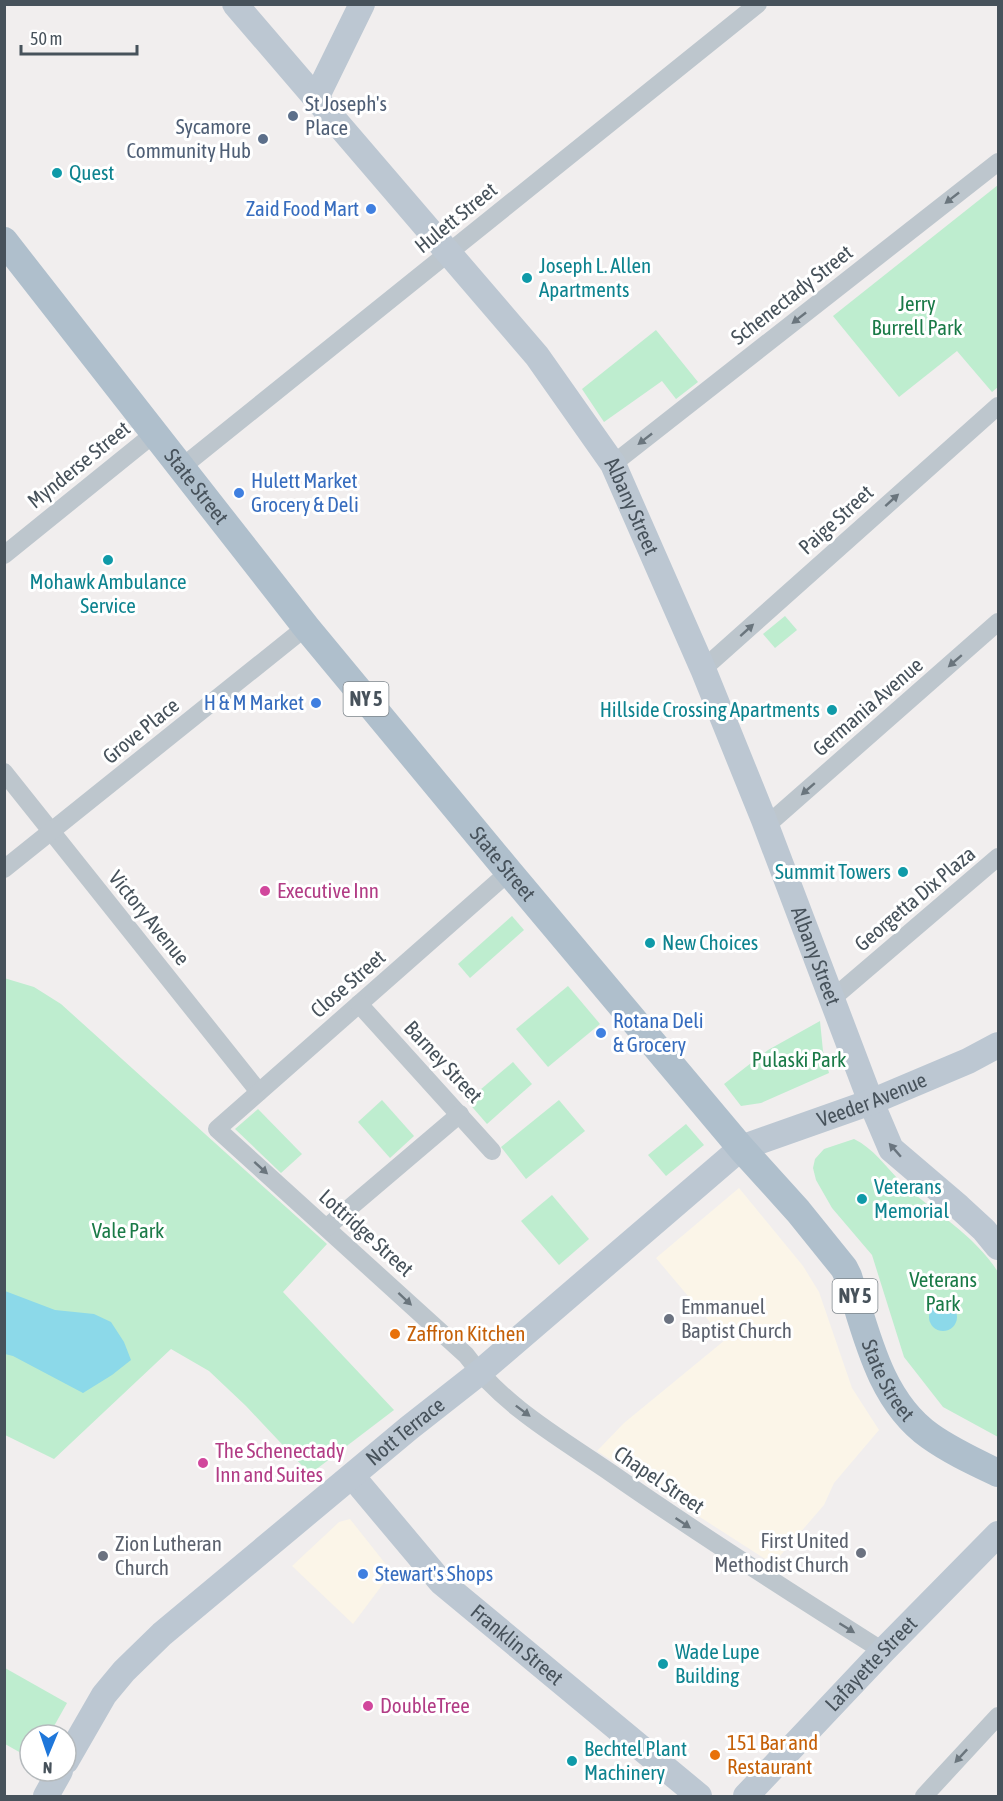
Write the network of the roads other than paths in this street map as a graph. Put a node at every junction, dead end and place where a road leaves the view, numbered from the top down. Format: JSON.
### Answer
{"nodes":[{"id":1,"x":235,"y":4,"type":"edge"},
{"id":2,"x":362,"y":4,"type":"edge"},
{"id":3,"x":758,"y":4,"type":"edge"},
{"id":4,"x":316,"y":98,"type":"junction"},
{"id":5,"x":999,"y":162,"type":"edge"},
{"id":6,"x":4,"y":240,"type":"edge"},
{"id":7,"x":448,"y":252,"type":"junction"},
{"id":8,"x":999,"y":406,"type":"edge"},
{"id":9,"x":155,"y":433,"type":"junction"},
{"id":10,"x":613,"y":464,"type":"junction"},
{"id":11,"x":182,"y":467,"type":"junction"},
{"id":12,"x":4,"y":555,"type":"edge"},
{"id":13,"x":999,"y":622,"type":"edge"},
{"id":14,"x":306,"y":627,"type":"junction"},
{"id":15,"x":703,"y":669,"type":"junction"},
{"id":16,"x":4,"y":772,"type":"edge"},
{"id":17,"x":766,"y":826,"type":"junction"},
{"id":18,"x":52,"y":831,"type":"junction"},
{"id":19,"x":999,"y":857,"type":"edge"},
{"id":20,"x":4,"y":869,"type":"edge"},
{"id":21,"x":509,"y":872,"type":"junction"},
{"id":22,"x":832,"y":998,"type":"junction"},
{"id":23,"x":359,"y":1005,"type":"junction"},
{"id":24,"x":999,"y":1045,"type":"edge"},
{"id":25,"x":259,"y":1092,"type":"junction"},
{"id":26,"x":871,"y":1102,"type":"junction"},
{"id":27,"x":460,"y":1114,"type":"junction"},
{"id":28,"x":217,"y":1129,"type":"joint"},
{"id":29,"x":741,"y":1148,"type":"junction"},
{"id":30,"x":492,"y":1151,"type":"dead end"},
{"id":31,"x":327,"y":1227,"type":"junction"},
{"id":32,"x":999,"y":1248,"type":"edge"},
{"id":33,"x":479,"y":1373,"type":"junction"},
{"id":34,"x":999,"y":1473,"type":"edge"},
{"id":35,"x":352,"y":1476,"type":"junction"},
{"id":36,"x":999,"y":1534,"type":"edge"},
{"id":37,"x":883,"y":1651,"type":"junction"},
{"id":38,"x":999,"y":1716,"type":"edge"},
{"id":39,"x":78,"y":1740,"type":"edge"},
{"id":40,"x":54,"y":1783,"type":"edge"},
{"id":41,"x":46,"y":1797,"type":"edge"},
{"id":42,"x":699,"y":1797,"type":"edge"},
{"id":43,"x":746,"y":1797,"type":"edge"},
{"id":44,"x":924,"y":1797,"type":"edge"}],
"edges":[{"from":1,"to":4,"type":"street","name":"Albany Street"},
{"from":2,"to":4,"type":"street"},
{"from":3,"to":7,"type":"street","name":"Hulett Street"},
{"from":4,"to":7,"type":"street","name":"Albany Street"},
{"from":5,"to":10,"type":"street","name":"Schenectady Street","one_way":true},
{"from":6,"to":9,"type":"main road","name":"State Street","number":"NY 5"},
{"from":7,"to":10,"type":"street","name":"Albany Street"},
{"from":7,"to":11,"type":"street","name":"Hulett Street"},
{"from":15,"to":8,"type":"street","name":"Paige Street","one_way":true},
{"from":9,"to":11,"type":"main road","name":"State Street","number":"NY 5"},
{"from":9,"to":12,"type":"street","name":"Mynderse Street"},
{"from":10,"to":15,"type":"street","name":"Albany Street"},
{"from":11,"to":14,"type":"main road","name":"State Street","number":"NY 5"},
{"from":13,"to":17,"type":"street","name":"Germania Avenue","one_way":true},
{"from":14,"to":18,"type":"street","name":"Grove Place"},
{"from":14,"to":21,"type":"main road","name":"State Street","number":"NY 5"},
{"from":15,"to":17,"type":"street","name":"Albany Street"},
{"from":16,"to":18,"type":"street","name":"Victory Avenue"},
{"from":17,"to":22,"type":"street","name":"Albany Street"},
{"from":18,"to":20,"type":"street","name":"Grove Place"},
{"from":18,"to":25,"type":"street","name":"Victory Avenue"},
{"from":19,"to":22,"type":"street","name":"Georgetta Dix Plaza"},
{"from":21,"to":23,"type":"street","name":"Close Street"},
{"from":21,"to":29,"type":"main road","name":"State Street","number":"NY 5"},
{"from":22,"to":26,"type":"street","name":"Albany Street"},
{"from":23,"to":25,"type":"street","name":"Close Street"},
{"from":23,"to":27,"type":"street","name":"Barney Street"},
{"from":24,"to":26,"type":"street","name":"Veeder Avenue"},
{"from":25,"to":28,"type":"street","name":"Close Street"},
{"from":26,"to":29,"type":"street","name":"Veeder Avenue"},
{"from":32,"to":26,"type":"street","one_way":true},
{"from":27,"to":30,"type":"street","name":"Barney Street"},
{"from":27,"to":31,"type":"street"},
{"from":28,"to":31,"type":"street","name":"Lottridge Street","one_way":true},
{"from":29,"to":33,"type":"street","name":"Nott Terrace"},
{"from":29,"to":34,"type":"main road","name":"State Street","number":"NY 5"},
{"from":31,"to":33,"type":"street","name":"Lottridge Street","one_way":true},
{"from":33,"to":35,"type":"street","name":"Nott Terrace"},
{"from":33,"to":37,"type":"street","name":"Chapel Street","one_way":true},
{"from":35,"to":39,"type":"street","name":"Nott Terrace"},
{"from":35,"to":42,"type":"street","name":"Franklin Street"},
{"from":36,"to":37,"type":"street","name":"Lafayette Street"},
{"from":37,"to":43,"type":"street","name":"Lafayette Street"},
{"from":38,"to":44,"type":"street","one_way":true},
{"from":40,"to":41,"type":"street"}]}
